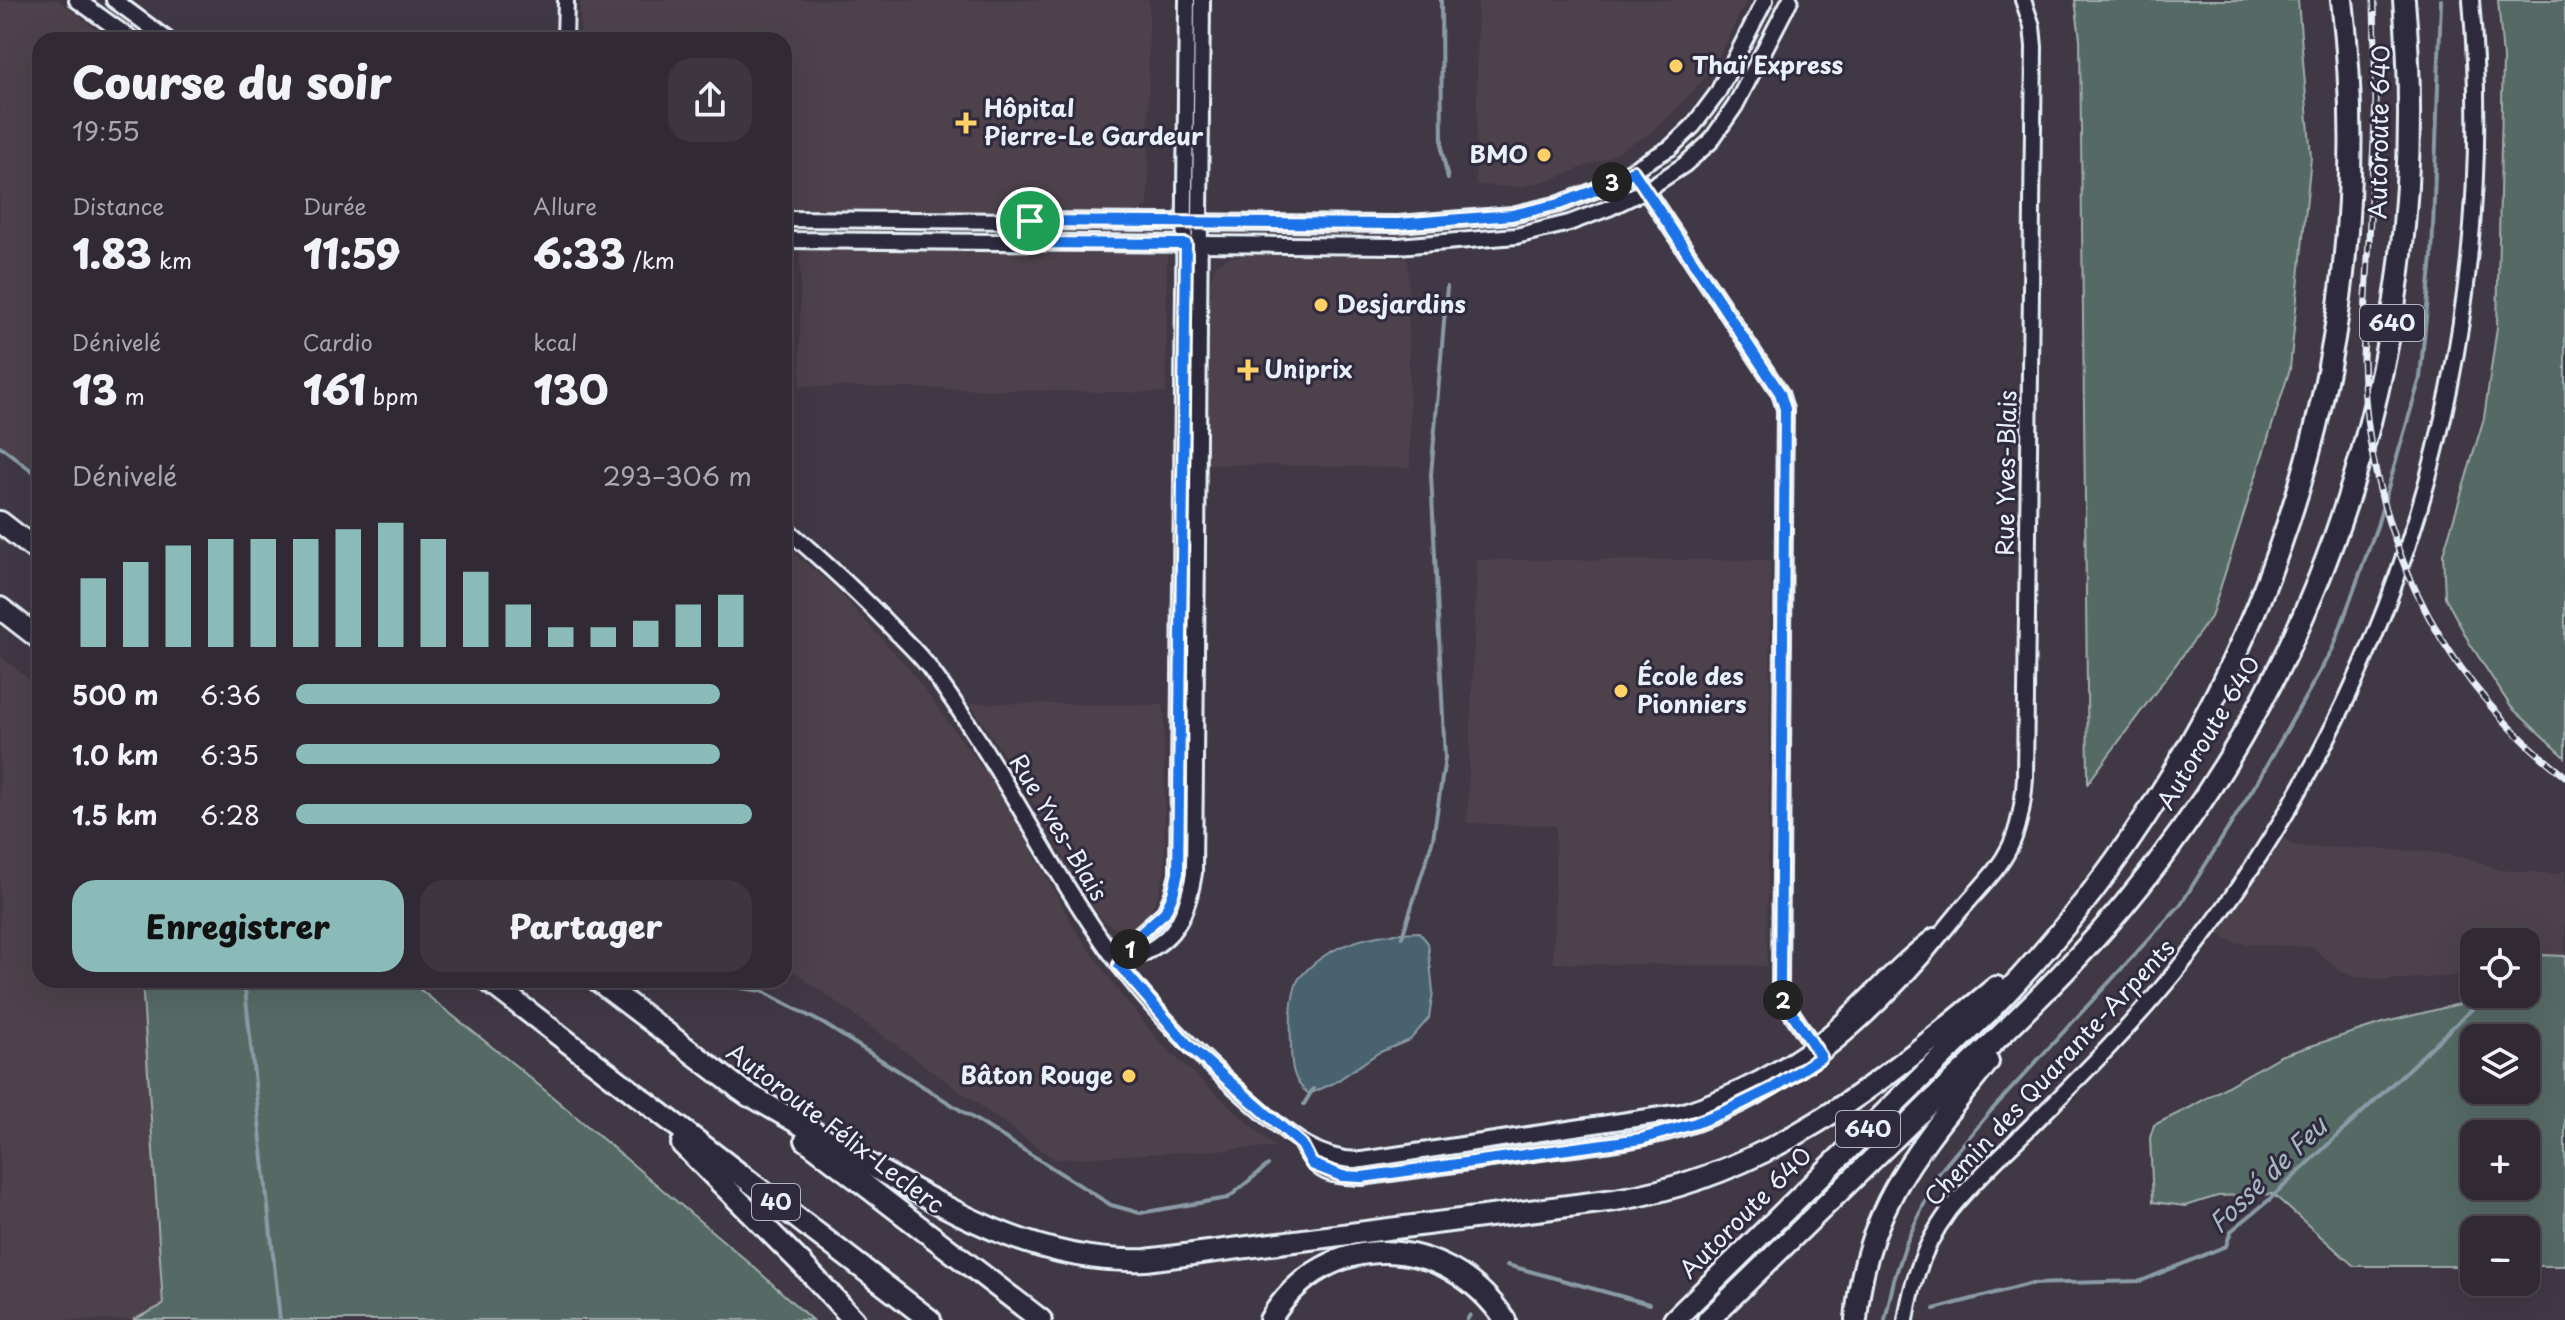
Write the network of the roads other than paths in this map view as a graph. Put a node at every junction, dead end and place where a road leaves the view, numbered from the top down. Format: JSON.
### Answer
{"nodes":[{"id":1,"x":77,"y":0,"type":"edge"},
{"id":2,"x":114,"y":0,"type":"edge"},
{"id":3,"x":566,"y":0,"type":"edge"},
{"id":4,"x":1187,"y":0,"type":"edge"},
{"id":5,"x":1202,"y":0,"type":"edge"},
{"id":6,"x":1765,"y":0,"type":"edge"},
{"id":7,"x":1790,"y":0,"type":"edge"},
{"id":8,"x":2023,"y":0,"type":"edge"},
{"id":9,"x":2342,"y":0,"type":"edge"},
{"id":10,"x":2404,"y":0,"type":"edge"},
{"id":11,"x":2471,"y":0,"type":"edge"},
{"id":12,"x":122,"y":32,"type":"edge"},
{"id":13,"x":157,"y":32,"type":"edge"},
{"id":14,"x":565,"y":32,"type":"edge"},
{"id":15,"x":1633,"y":171,"type":"junction"},
{"id":16,"x":1646,"y":190,"type":"junction"},
{"id":17,"x":792,"y":219,"type":"edge"},
{"id":18,"x":1030,"y":221,"type":"junction"},
{"id":19,"x":1193,"y":223,"type":"junction"},
{"id":20,"x":792,"y":240,"type":"edge"},
{"id":21,"x":1030,"y":243,"type":"junction"},
{"id":22,"x":1193,"y":244,"type":"junction"},
{"id":23,"x":0,"y":522,"type":"edge"},
{"id":24,"x":792,"y":534,"type":"edge"},
{"id":25,"x":1189,"y":546,"type":"junction"},
{"id":26,"x":32,"y":547,"type":"edge"},
{"id":27,"x":0,"y":608,"type":"edge"},
{"id":28,"x":32,"y":633,"type":"edge"},
{"id":29,"x":1179,"y":740,"type":"junction"},
{"id":30,"x":1195,"y":740,"type":"junction"},
{"id":31,"x":2059,"y":934,"type":"junction"},
{"id":32,"x":1119,"y":965,"type":"junction"},
{"id":33,"x":497,"y":988,"type":"edge"},
{"id":34,"x":607,"y":988,"type":"edge"},
{"id":35,"x":2046,"y":989,"type":"junction"},
{"id":36,"x":1816,"y":1051,"type":"junction"},
{"id":37,"x":623,"y":1084,"type":"junction"},
{"id":38,"x":739,"y":1089,"type":"junction"},
{"id":39,"x":854,"y":1320,"type":"edge"},
{"id":40,"x":930,"y":1320,"type":"edge"},
{"id":41,"x":1041,"y":1320,"type":"edge"},
{"id":42,"x":1270,"y":1320,"type":"edge"},
{"id":43,"x":1505,"y":1320,"type":"edge"},
{"id":44,"x":1674,"y":1320,"type":"edge"},
{"id":45,"x":1708,"y":1320,"type":"edge"},
{"id":46,"x":1856,"y":1320,"type":"edge"},
{"id":47,"x":1906,"y":1320,"type":"edge"}],
"edges":[{"from":1,"to":12,"type":"street"},
{"from":2,"to":13,"type":"street"},
{"from":3,"to":14,"type":"street"},
{"from":4,"to":19,"type":"street"},
{"from":5,"to":19,"type":"street"},
{"from":6,"to":15,"type":"street"},
{"from":7,"to":16,"type":"street"},
{"from":8,"to":36,"type":"street","name":"Rue Yves-Blais"},
{"from":9,"to":31,"type":"highway","name":"Autoroute 640","number":"640"},
{"from":10,"to":35,"type":"highway","name":"Autoroute 640","number":"640"},
{"from":11,"to":47,"type":"street","name":"Chemin des Quarante-Arpents"},
{"from":15,"to":16,"type":"street"},
{"from":15,"to":19,"type":"street"},
{"from":16,"to":22,"type":"street"},
{"from":16,"to":36,"type":"street"},
{"from":17,"to":18,"type":"street"},
{"from":18,"to":19,"type":"street"},
{"from":18,"to":21,"type":"street"},
{"from":19,"to":22,"type":"street"},
{"from":20,"to":21,"type":"street"},
{"from":21,"to":22,"type":"street"},
{"from":22,"to":25,"type":"street"},
{"from":23,"to":26,"type":"highway"},
{"from":24,"to":32,"type":"street","name":"Rue Yves-Blais"},
{"from":25,"to":29,"type":"street"},
{"from":25,"to":30,"type":"street"},
{"from":27,"to":28,"type":"highway"},
{"from":29,"to":30,"type":"street"},
{"from":29,"to":32,"type":"street"},
{"from":30,"to":32,"type":"street"},
{"from":31,"to":38,"type":"highway"},
{"from":31,"to":44,"type":"highway","name":"Autoroute 640","number":"640"},
{"from":32,"to":36,"type":"street","name":"Rue Yves-Blais"},
{"from":33,"to":37,"type":"highway","number":"40"},
{"from":34,"to":38,"type":"highway","name":"Autoroute Félix-Leclerc"},
{"from":35,"to":45,"type":"highway","name":"Autoroute 640","number":"640"},
{"from":35,"to":46,"type":"highway"},
{"from":37,"to":39,"type":"highway"},
{"from":37,"to":40,"type":"highway","number":"40"},
{"from":38,"to":41,"type":"highway","name":"Autoroute Félix-Leclerc"},
{"from":42,"to":43,"type":"highway"}]}
